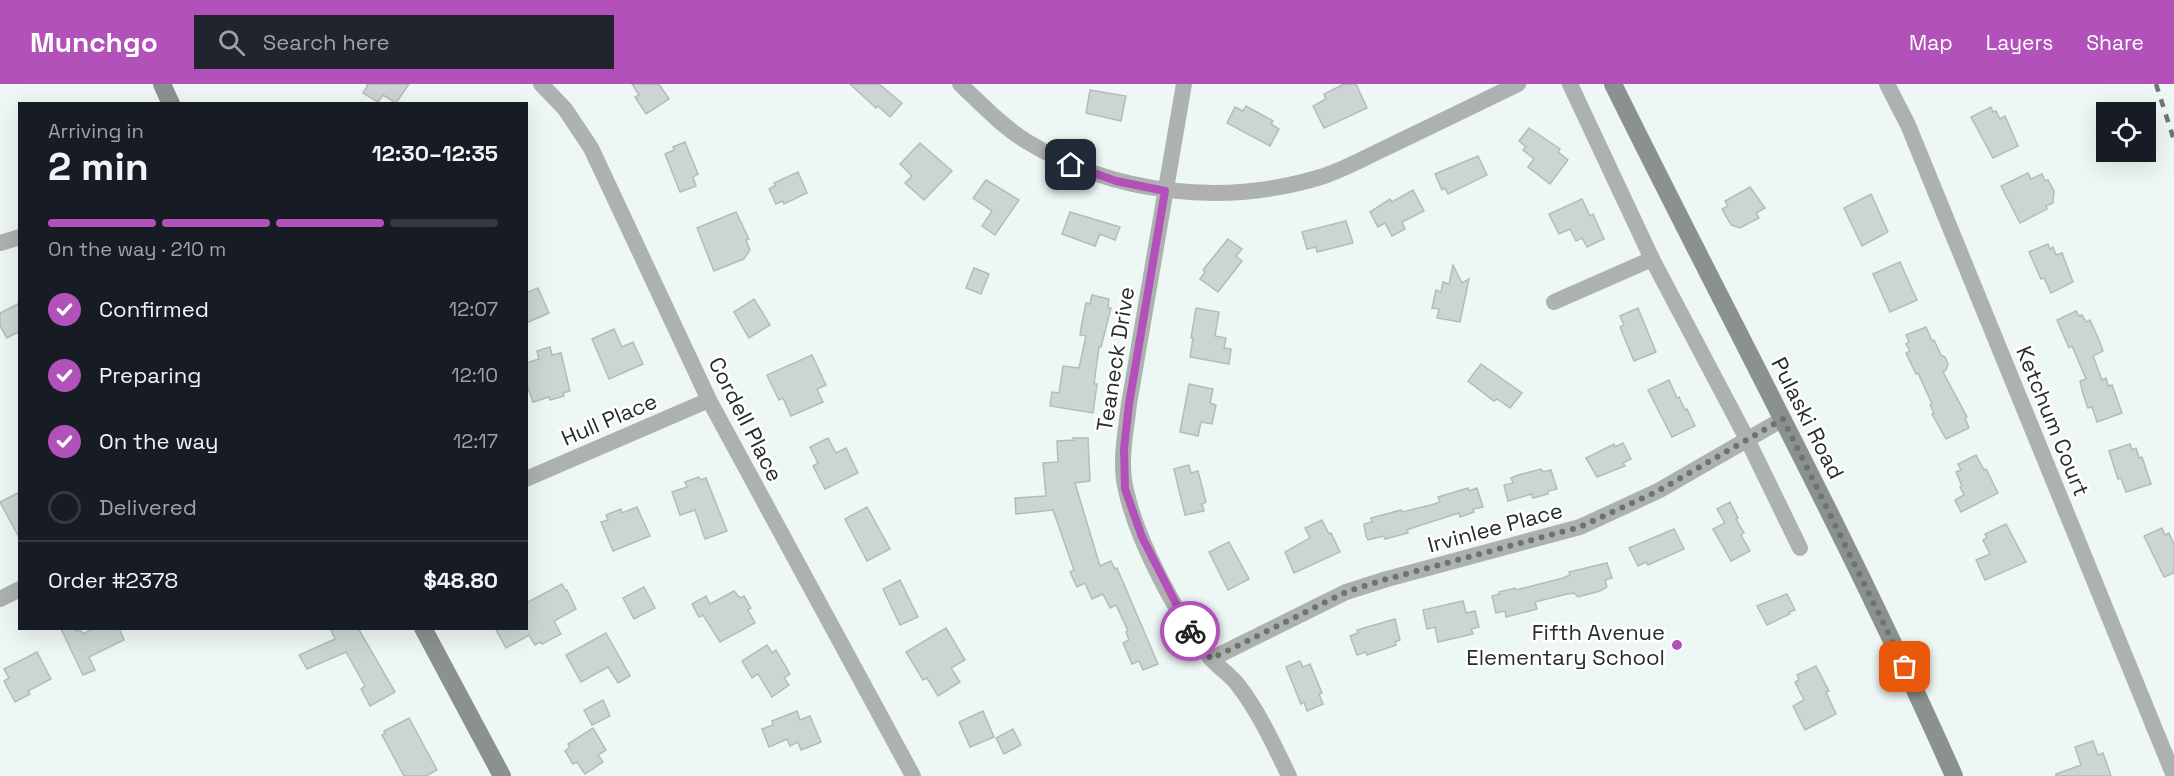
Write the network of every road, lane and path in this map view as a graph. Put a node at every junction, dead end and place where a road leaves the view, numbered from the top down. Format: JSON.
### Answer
{"nodes":[{"id":1,"x":162,"y":84,"type":"edge"},
{"id":2,"x":541,"y":84,"type":"edge"},
{"id":3,"x":960,"y":84,"type":"edge"},
{"id":4,"x":1184,"y":84,"type":"edge"},
{"id":5,"x":1518,"y":84,"type":"edge"},
{"id":6,"x":1570,"y":84,"type":"edge"},
{"id":7,"x":1613,"y":84,"type":"edge"},
{"id":8,"x":1887,"y":84,"type":"edge"},
{"id":9,"x":170,"y":102,"type":"edge"},
{"id":10,"x":1165,"y":191,"type":"junction"},
{"id":11,"x":18,"y":238,"type":"edge"},
{"id":12,"x":0,"y":243,"type":"edge"},
{"id":13,"x":1652,"y":259,"type":"junction"},
{"id":14,"x":1554,"y":302,"type":"dead end"},
{"id":15,"x":709,"y":400,"type":"junction"},
{"id":16,"x":1783,"y":419,"type":"junction"},
{"id":17,"x":1747,"y":439,"type":"junction"},
{"id":18,"x":528,"y":478,"type":"edge"},
{"id":19,"x":1800,"y":548,"type":"dead end"},
{"id":20,"x":18,"y":590,"type":"edge"},
{"id":21,"x":0,"y":599,"type":"edge"},
{"id":22,"x":424,"y":630,"type":"edge"},
{"id":23,"x":1211,"y":659,"type":"junction"},
{"id":24,"x":502,"y":776,"type":"edge"},
{"id":25,"x":913,"y":776,"type":"edge"},
{"id":26,"x":1290,"y":776,"type":"edge"},
{"id":27,"x":1954,"y":776,"type":"edge"},
{"id":28,"x":2174,"y":776,"type":"edge"}],
"edges":[{"from":1,"to":9,"type":"main road"},
{"from":2,"to":15,"type":"street","name":"Cordell Place"},
{"from":3,"to":10,"type":"street"},
{"from":4,"to":10,"type":"street","name":"Teaneck Drive"},
{"from":5,"to":10,"type":"street"},
{"from":6,"to":13,"type":"street"},
{"from":7,"to":16,"type":"main road","name":"Pulaski Road"},
{"from":8,"to":28,"type":"street","name":"Ketchum Court"},
{"from":10,"to":23,"type":"street","name":"Teaneck Drive"},
{"from":11,"to":12,"type":"street"},
{"from":13,"to":14,"type":"street"},
{"from":13,"to":17,"type":"street"},
{"from":15,"to":18,"type":"street","name":"Hull Place"},
{"from":15,"to":25,"type":"street","name":"Cordell Place"},
{"from":16,"to":17,"type":"street","name":"Irvinlee Place"},
{"from":16,"to":27,"type":"main road","name":"Pulaski Road"},
{"from":17,"to":19,"type":"street"},
{"from":17,"to":23,"type":"street","name":"Irvinlee Place"},
{"from":20,"to":21,"type":"street"},
{"from":22,"to":24,"type":"main road"},
{"from":23,"to":26,"type":"street","name":"Teaneck Drive"}]}
